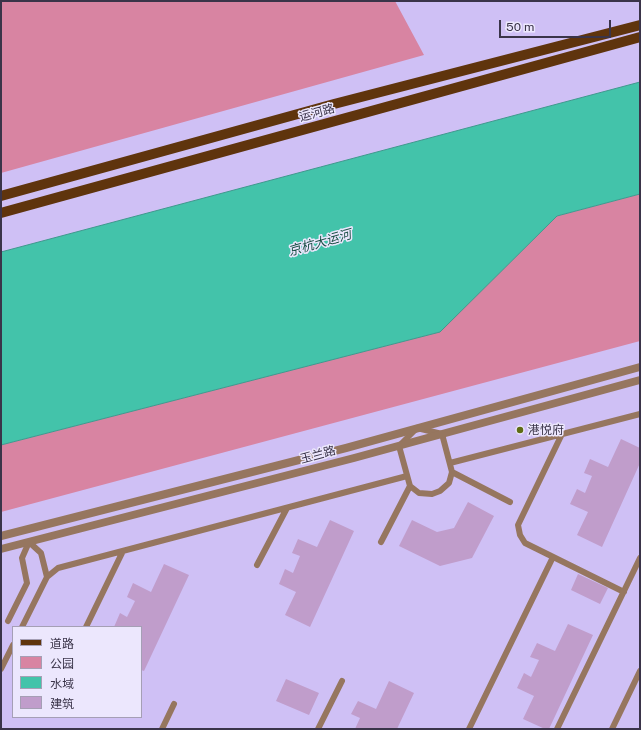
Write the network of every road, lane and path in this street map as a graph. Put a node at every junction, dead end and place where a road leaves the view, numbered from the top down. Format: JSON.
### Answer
{"nodes":[{"id":1,"x":640,"y":25,"type":"edge"},
{"id":2,"x":640,"y":37,"type":"edge"},
{"id":3,"x":1,"y":196,"type":"edge"},
{"id":4,"x":1,"y":213,"type":"edge"},
{"id":5,"x":640,"y":367,"type":"edge"},
{"id":6,"x":640,"y":380,"type":"edge"},
{"id":7,"x":640,"y":414,"type":"edge"},
{"id":8,"x":417,"y":428,"type":"junction"},
{"id":9,"x":442,"y":434,"type":"junction"},
{"id":10,"x":562,"y":434,"type":"junction"},
{"id":11,"x":399,"y":446,"type":"junction"},
{"id":12,"x":450,"y":463,"type":"junction"},
{"id":13,"x":452,"y":472,"type":"junction"},
{"id":14,"x":407,"y":476,"type":"junction"},
{"id":15,"x":410,"y":486,"type":"junction"},
{"id":16,"x":510,"y":502,"type":"dead end"},
{"id":17,"x":287,"y":508,"type":"junction"},
{"id":18,"x":1,"y":536,"type":"edge"},
{"id":19,"x":29,"y":542,"type":"junction"},
{"id":20,"x":381,"y":542,"type":"dead end"},
{"id":21,"x":1,"y":550,"type":"edge"},
{"id":22,"x":123,"y":551,"type":"junction"},
{"id":23,"x":553,"y":557,"type":"junction"},
{"id":24,"x":640,"y":558,"type":"edge"},
{"id":25,"x":257,"y":566,"type":"dead end"},
{"id":26,"x":640,"y":573,"type":"edge"},
{"id":27,"x":631,"y":576,"type":"junction"},
{"id":28,"x":47,"y":578,"type":"junction"},
{"id":29,"x":624,"y":592,"type":"junction"},
{"id":30,"x":8,"y":622,"type":"dead end"},
{"id":31,"x":23,"y":626,"type":"edge"},
{"id":32,"x":86,"y":626,"type":"edge"},
{"id":33,"x":12,"y":647,"type":"edge"},
{"id":34,"x":1,"y":669,"type":"edge"},
{"id":35,"x":640,"y":672,"type":"edge"},
{"id":36,"x":342,"y":681,"type":"dead end"},
{"id":37,"x":174,"y":704,"type":"dead end"},
{"id":38,"x":162,"y":729,"type":"edge"},
{"id":39,"x":318,"y":729,"type":"edge"},
{"id":40,"x":469,"y":729,"type":"edge"},
{"id":41,"x":557,"y":729,"type":"edge"},
{"id":42,"x":612,"y":729,"type":"edge"}],
"edges":[{"from":1,"to":3,"type":"main road","name":"运河路"},
{"from":2,"to":4,"type":"main road","name":"运河路"},
{"from":5,"to":8,"type":"street","name":"玉兰路"},
{"from":6,"to":9,"type":"street","name":"玉兰路"},
{"from":7,"to":10,"type":"lane"},
{"from":8,"to":9,"type":"lane"},
{"from":8,"to":11,"type":"lane"},
{"from":8,"to":18,"type":"street","name":"玉兰路"},
{"from":9,"to":11,"type":"street","name":"玉兰路"},
{"from":9,"to":12,"type":"lane"},
{"from":10,"to":12,"type":"lane"},
{"from":10,"to":23,"type":"lane"},
{"from":11,"to":14,"type":"lane"},
{"from":11,"to":19,"type":"street","name":"玉兰路"},
{"from":12,"to":13,"type":"lane"},
{"from":13,"to":15,"type":"lane"},
{"from":13,"to":16,"type":"lane"},
{"from":14,"to":15,"type":"lane"},
{"from":14,"to":17,"type":"lane"},
{"from":15,"to":20,"type":"lane"},
{"from":17,"to":22,"type":"lane"},
{"from":17,"to":25,"type":"lane"},
{"from":19,"to":21,"type":"street","name":"玉兰路"},
{"from":19,"to":28,"type":"lane"},
{"from":19,"to":30,"type":"lane"},
{"from":22,"to":28,"type":"lane"},
{"from":22,"to":32,"type":"lane"},
{"from":23,"to":29,"type":"lane"},
{"from":23,"to":40,"type":"lane"},
{"from":24,"to":27,"type":"lane"},
{"from":26,"to":27,"type":"lane"},
{"from":27,"to":29,"type":"lane"},
{"from":28,"to":31,"type":"lane"},
{"from":29,"to":41,"type":"lane"},
{"from":33,"to":34,"type":"lane"},
{"from":35,"to":42,"type":"lane"},
{"from":36,"to":39,"type":"lane"},
{"from":37,"to":38,"type":"lane"}]}
